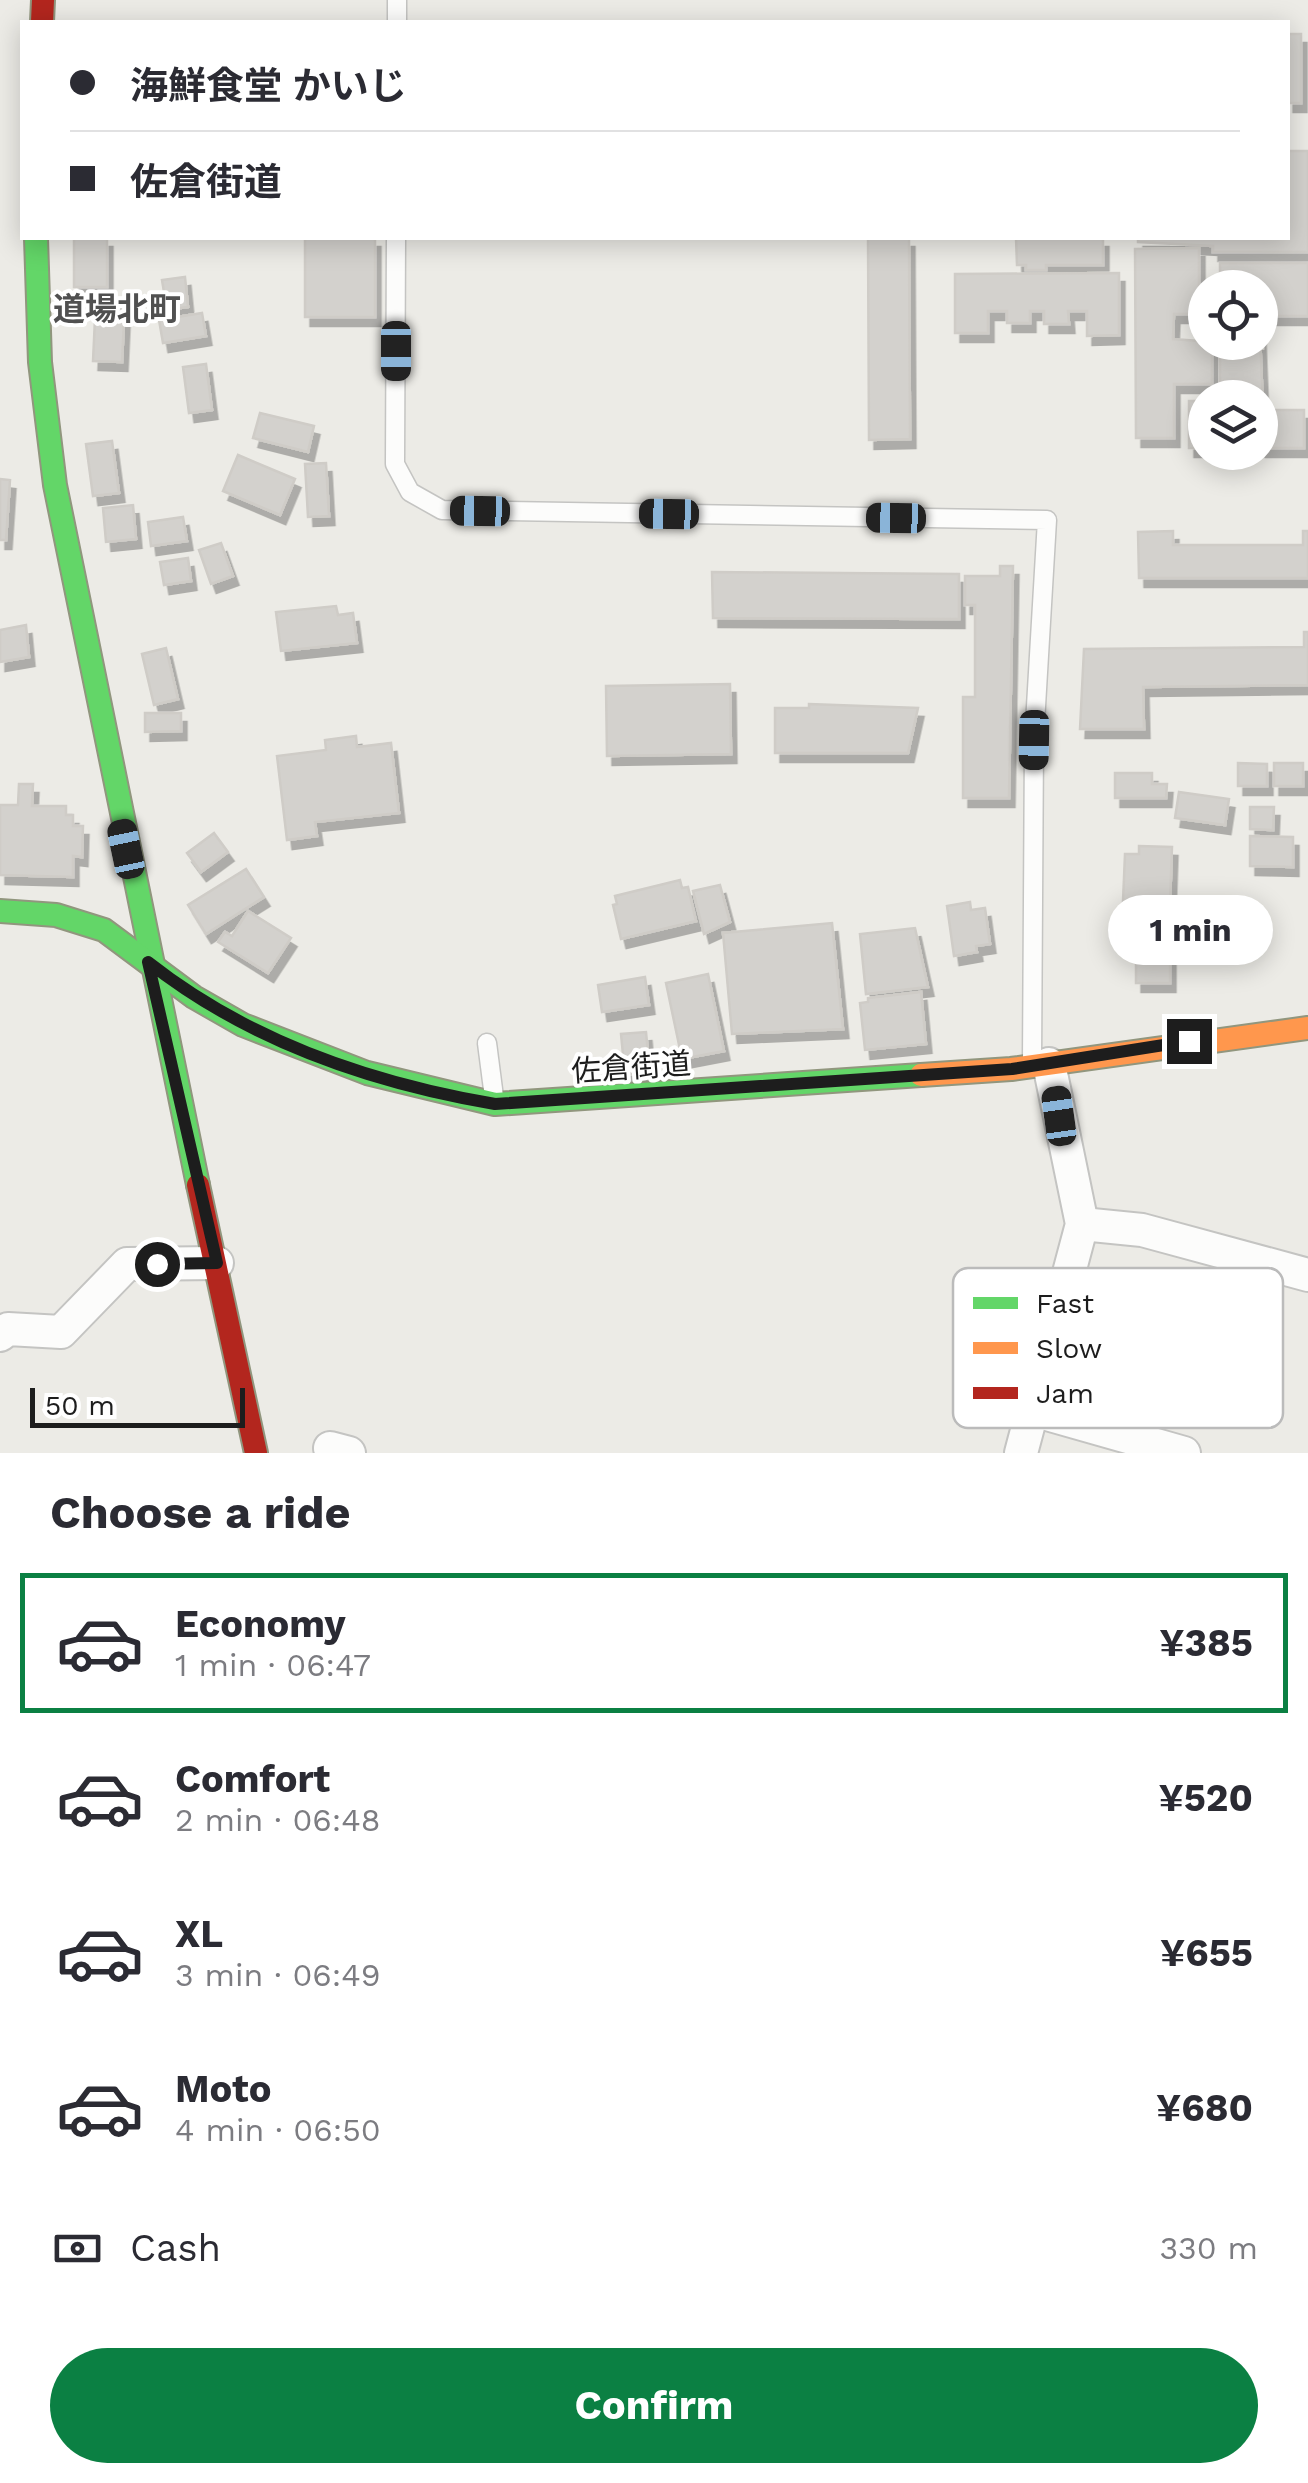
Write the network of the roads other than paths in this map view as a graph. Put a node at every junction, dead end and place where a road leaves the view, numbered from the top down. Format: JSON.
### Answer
{"nodes":[{"id":1,"x":36,"y":240,"type":"edge"},
{"id":2,"x":396,"y":240,"type":"edge"},
{"id":3,"x":0,"y":912,"type":"edge"},
{"id":4,"x":148,"y":962,"type":"junction"},
{"id":5,"x":1308,"y":1028,"type":"edge"},
{"id":6,"x":488,"y":1043,"type":"dead end"},
{"id":7,"x":1040,"y":1065,"type":"junction"},
{"id":8,"x":495,"y":1104,"type":"junction"},
{"id":9,"x":1082,"y":1224,"type":"junction"},
{"id":10,"x":217,"y":1263,"type":"junction"},
{"id":11,"x":1070,"y":1268,"type":"edge"},
{"id":12,"x":1279,"y":1268,"type":"edge"},
{"id":13,"x":1283,"y":1269,"type":"edge"},
{"id":14,"x":1308,"y":1276,"type":"edge"},
{"id":15,"x":0,"y":1335,"type":"edge"},
{"id":16,"x":1027,"y":1428,"type":"edge"},
{"id":17,"x":1096,"y":1428,"type":"edge"},
{"id":18,"x":256,"y":1453,"type":"edge"},
{"id":19,"x":1020,"y":1453,"type":"edge"},
{"id":20,"x":1184,"y":1453,"type":"edge"}],
"edges":[{"from":1,"to":4,"type":"main road"},
{"from":2,"to":7,"type":"lane"},
{"from":3,"to":4,"type":"main road","name":"佐倉街道"},
{"from":4,"to":8,"type":"main road","name":"佐倉街道"},
{"from":4,"to":10,"type":"main road"},
{"from":5,"to":7,"type":"main road","name":"佐倉街道"},
{"from":6,"to":8,"type":"lane"},
{"from":7,"to":8,"type":"main road","name":"佐倉街道"},
{"from":7,"to":9,"type":"street"},
{"from":9,"to":11,"type":"street"},
{"from":9,"to":12,"type":"street"},
{"from":10,"to":15,"type":"street"},
{"from":10,"to":18,"type":"main road"},
{"from":13,"to":14,"type":"street"},
{"from":16,"to":19,"type":"street"},
{"from":17,"to":20,"type":"street"}]}
